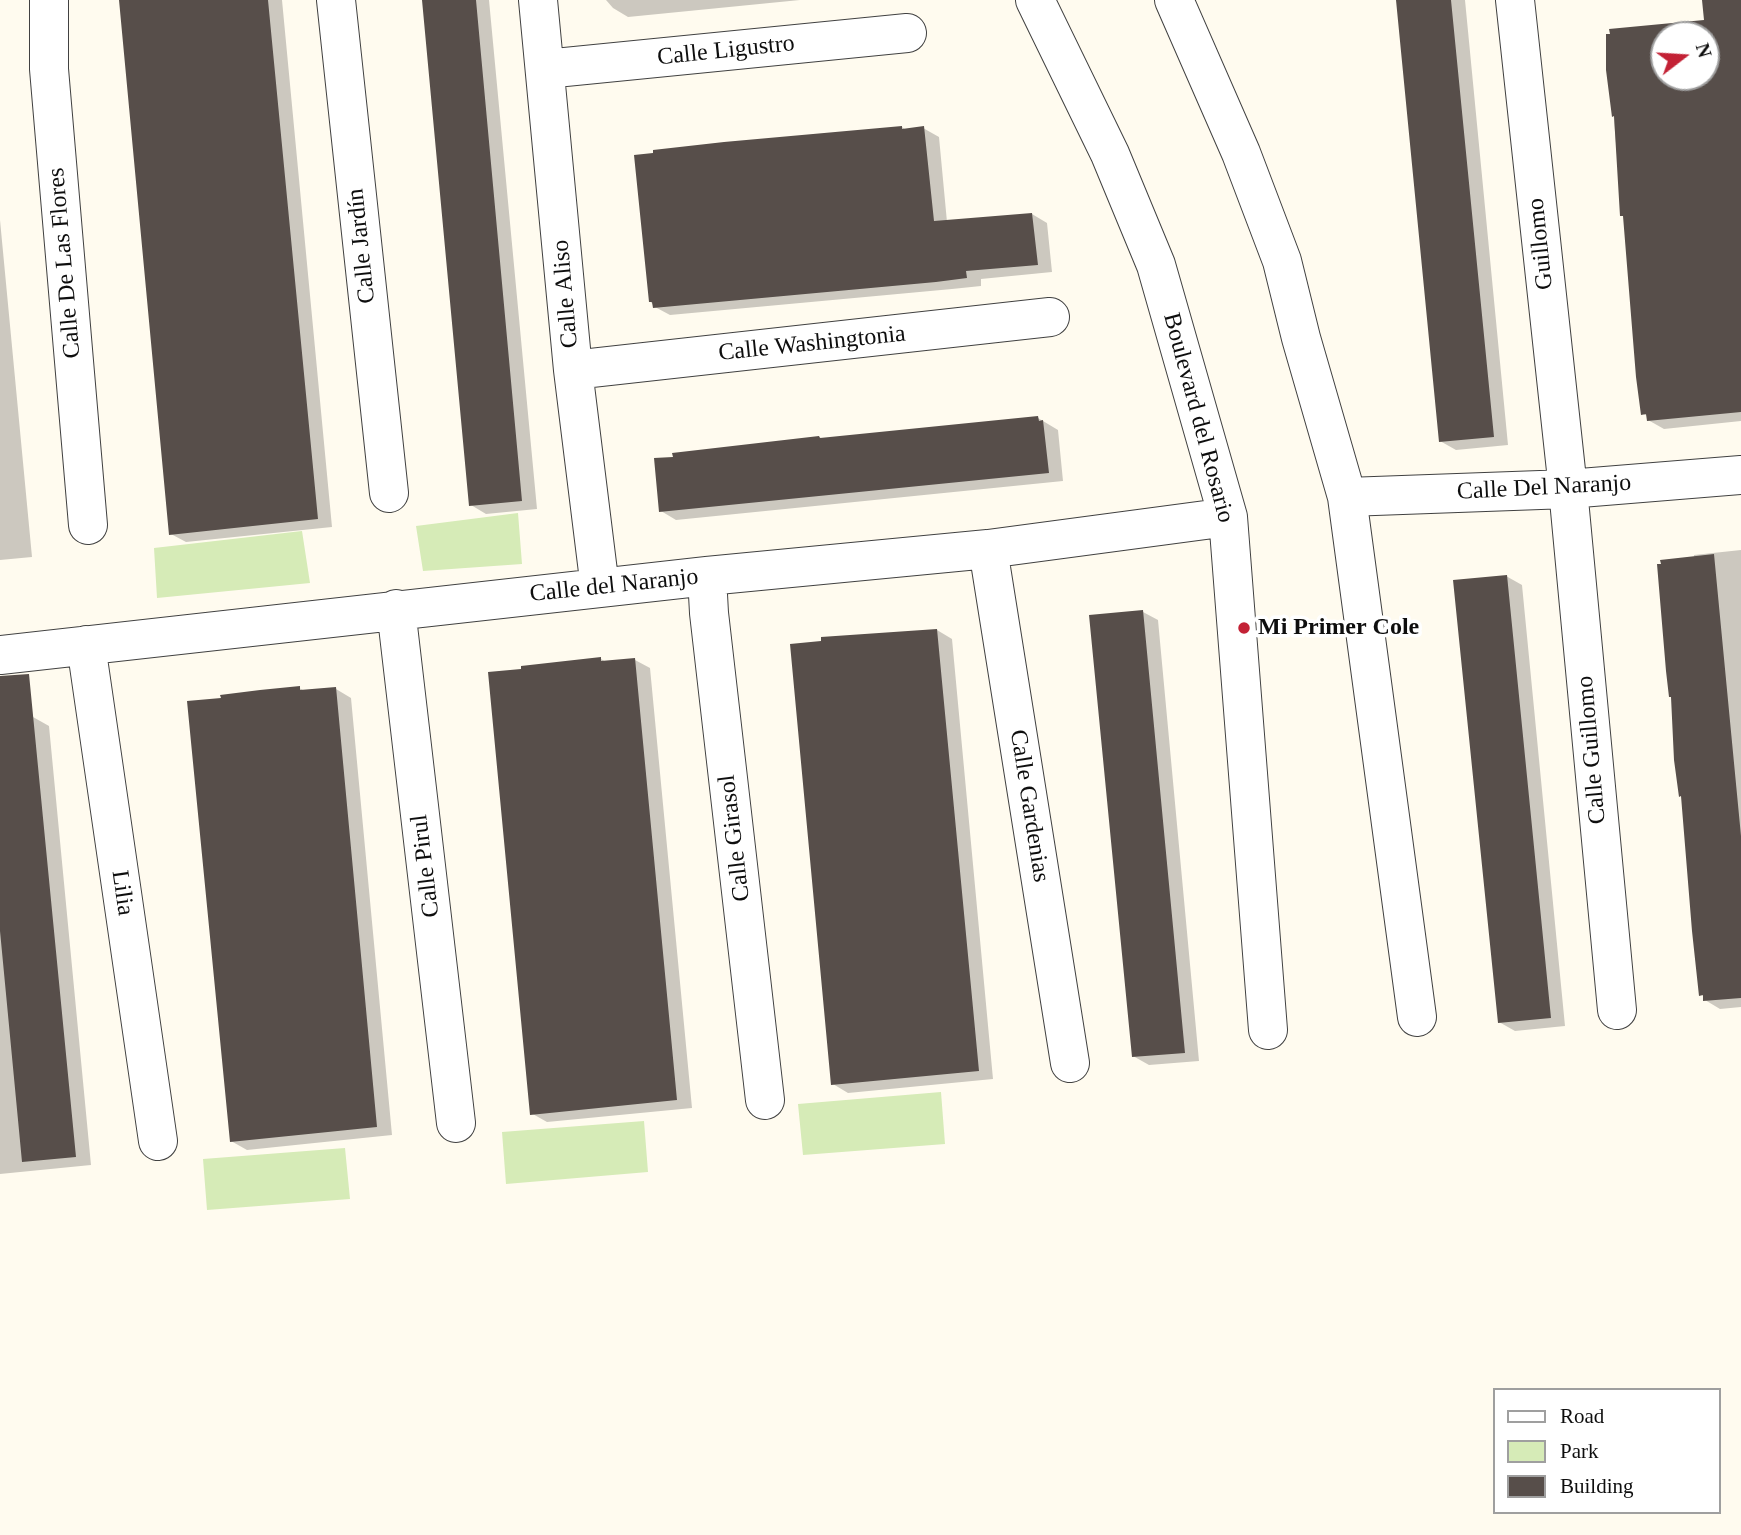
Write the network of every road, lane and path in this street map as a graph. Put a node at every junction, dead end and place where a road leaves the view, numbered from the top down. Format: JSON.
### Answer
{"nodes":[{"id":1,"x":49,"y":0,"type":"edge"},
{"id":2,"x":336,"y":0,"type":"edge"},
{"id":3,"x":538,"y":0,"type":"edge"},
{"id":4,"x":1035,"y":0,"type":"edge"},
{"id":5,"x":1174,"y":0,"type":"edge"},
{"id":6,"x":1515,"y":0,"type":"edge"},
{"id":7,"x":907,"y":33,"type":"dead end"},
{"id":8,"x":545,"y":69,"type":"junction"},
{"id":9,"x":1051,"y":317,"type":"dead end"},
{"id":10,"x":573,"y":370,"type":"junction"},
{"id":11,"x":1741,"y":474,"type":"edge"},
{"id":12,"x":1567,"y":489,"type":"junction"},
{"id":13,"x":389,"y":493,"type":"dead end"},
{"id":14,"x":1347,"y":497,"type":"junction"},
{"id":15,"x":1228,"y":517,"type":"junction"},
{"id":16,"x":88,"y":525,"type":"dead end"},
{"id":17,"x":988,"y":549,"type":"junction"},
{"id":18,"x":707,"y":576,"type":"junction"},
{"id":19,"x":600,"y":588,"type":"junction"},
{"id":20,"x":396,"y":609,"type":"junction"},
{"id":21,"x":86,"y":645,"type":"junction"},
{"id":22,"x":0,"y":655,"type":"edge"},
{"id":23,"x":1617,"y":1010,"type":"dead end"},
{"id":24,"x":1417,"y":1017,"type":"dead end"},
{"id":25,"x":1268,"y":1030,"type":"dead end"},
{"id":26,"x":1070,"y":1063,"type":"dead end"},
{"id":27,"x":765,"y":1100,"type":"dead end"},
{"id":28,"x":456,"y":1124,"type":"dead end"},
{"id":29,"x":158,"y":1141,"type":"dead end"}],
"edges":[{"from":1,"to":16,"type":"street","name":"Calle De Las Flores"},
{"from":2,"to":13,"type":"street","name":"Calle Jardín"},
{"from":3,"to":8,"type":"street","name":"Calle Aliso"},
{"from":4,"to":15,"type":"street","name":"Boulevard del Rosario"},
{"from":5,"to":14,"type":"street"},
{"from":6,"to":12,"type":"street","name":"Guillomo"},
{"from":7,"to":8,"type":"street","name":"Calle Ligustro"},
{"from":8,"to":10,"type":"street","name":"Calle Aliso"},
{"from":9,"to":10,"type":"street","name":"Calle Washingtonia"},
{"from":10,"to":19,"type":"street","name":"Calle Aliso"},
{"from":11,"to":12,"type":"street","name":"Calle Del Naranjo"},
{"from":12,"to":14,"type":"street","name":"Calle Del Naranjo"},
{"from":12,"to":23,"type":"street","name":"Calle Guillomo"},
{"from":14,"to":24,"type":"street"},
{"from":15,"to":17,"type":"street","name":"Calle del Naranjo"},
{"from":15,"to":25,"type":"street","name":"Boulevard del Rosario"},
{"from":17,"to":18,"type":"street","name":"Calle del Naranjo"},
{"from":17,"to":26,"type":"street","name":"Calle Gardenias"},
{"from":18,"to":19,"type":"street","name":"Calle del Naranjo"},
{"from":18,"to":27,"type":"street","name":"Calle Girasol"},
{"from":19,"to":20,"type":"street","name":"Calle del Naranjo"},
{"from":20,"to":21,"type":"street","name":"Calle del Naranjo"},
{"from":20,"to":28,"type":"street","name":"Calle Pirul"},
{"from":21,"to":22,"type":"street","name":"Calle del Naranjo"},
{"from":21,"to":29,"type":"street","name":"Lilia"}]}
